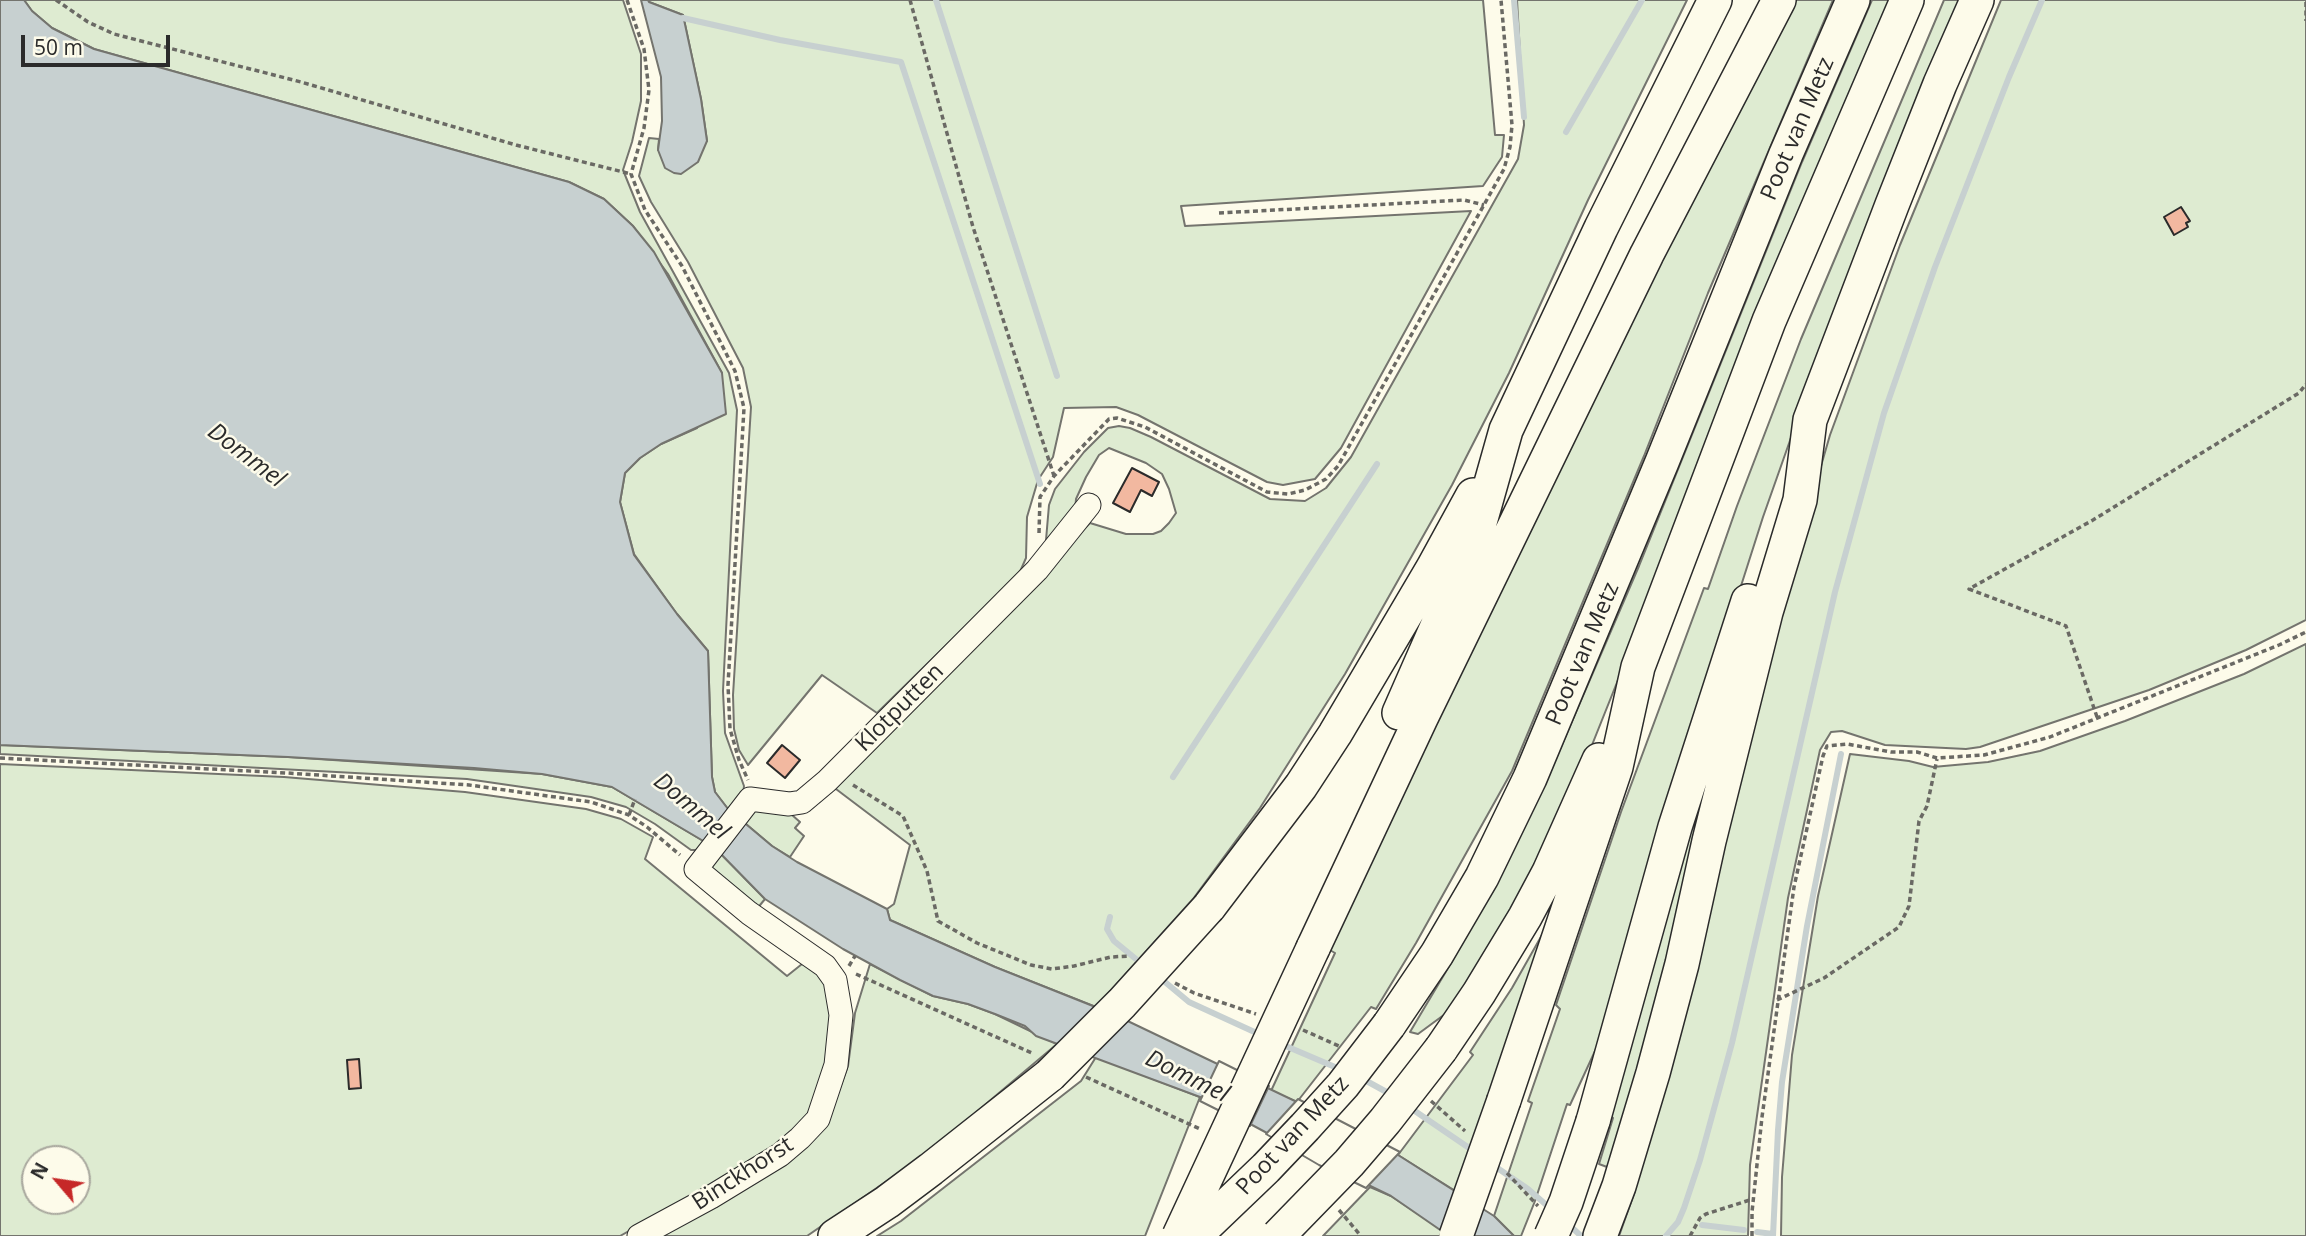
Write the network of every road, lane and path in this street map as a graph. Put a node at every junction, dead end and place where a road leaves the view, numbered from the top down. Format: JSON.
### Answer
{"nodes":[{"id":1,"x":56,"y":0,"type":"edge"},
{"id":2,"x":627,"y":0,"type":"edge"},
{"id":3,"x":910,"y":0,"type":"edge"},
{"id":4,"x":1501,"y":0,"type":"edge"},
{"id":5,"x":1715,"y":0,"type":"edge"},
{"id":6,"x":1779,"y":0,"type":"edge"},
{"id":7,"x":1853,"y":0,"type":"edge"},
{"id":8,"x":1908,"y":0,"type":"edge"},
{"id":9,"x":1977,"y":0,"type":"edge"},
{"id":10,"x":2306,"y":2,"type":"edge"},
{"id":11,"x":2306,"y":21,"type":"edge"},
{"id":12,"x":631,"y":174,"type":"junction"},
{"id":13,"x":1484,"y":205,"type":"junction"},
{"id":14,"x":1219,"y":213,"type":"dead end"},
{"id":15,"x":2306,"y":384,"type":"edge"},
{"id":16,"x":1810,"y":420,"type":"junction"},
{"id":17,"x":1506,"y":430,"type":"junction"},
{"id":18,"x":1055,"y":475,"type":"junction"},
{"id":19,"x":1088,"y":505,"type":"dead end"},
{"id":20,"x":1037,"y":570,"type":"junction"},
{"id":21,"x":2306,"y":632,"type":"edge"},
{"id":22,"x":1638,"y":667,"type":"junction"},
{"id":23,"x":2097,"y":718,"type":"junction"},
{"id":24,"x":0,"y":758,"type":"edge"},
{"id":25,"x":1937,"y":758,"type":"junction"},
{"id":26,"x":827,"y":781,"type":"junction"},
{"id":27,"x":635,"y":799,"type":"dead end"},
{"id":28,"x":746,"y":804,"type":"junction"},
{"id":29,"x":629,"y":815,"type":"junction"},
{"id":30,"x":700,"y":863,"type":"junction"},
{"id":31,"x":1313,"y":948,"type":"junction"},
{"id":32,"x":1139,"y":960,"type":"dead end"},
{"id":33,"x":848,"y":970,"type":"dead end"},
{"id":34,"x":1172,"y":981,"type":"dead end"},
{"id":35,"x":1777,"y":1000,"type":"junction"},
{"id":36,"x":1258,"y":1015,"type":"dead end"},
{"id":37,"x":1297,"y":1028,"type":"dead end"},
{"id":38,"x":1344,"y":1048,"type":"dead end"},
{"id":39,"x":1055,"y":1068,"type":"junction"},
{"id":40,"x":1428,"y":1098,"type":"dead end"},
{"id":41,"x":1201,"y":1129,"type":"dead end"},
{"id":42,"x":1473,"y":1139,"type":"dead end"},
{"id":43,"x":1502,"y":1168,"type":"dead end"},
{"id":44,"x":1753,"y":1199,"type":"junction"},
{"id":45,"x":1331,"y":1204,"type":"dead end"},
{"id":46,"x":1545,"y":1221,"type":"edge"},
{"id":47,"x":639,"y":1236,"type":"edge"},
{"id":48,"x":835,"y":1236,"type":"edge"},
{"id":49,"x":1179,"y":1236,"type":"edge"},
{"id":50,"x":1195,"y":1236,"type":"edge"},
{"id":51,"x":1278,"y":1236,"type":"edge"},
{"id":52,"x":1361,"y":1236,"type":"edge"},
{"id":53,"x":1457,"y":1236,"type":"edge"},
{"id":54,"x":1600,"y":1236,"type":"edge"},
{"id":55,"x":1690,"y":1236,"type":"edge"},
{"id":56,"x":1752,"y":1236,"type":"edge"}],
"edges":[{"from":1,"to":12,"type":"path"},
{"from":2,"to":12,"type":"path"},
{"from":3,"to":18,"type":"path"},
{"from":4,"to":13,"type":"path"},
{"from":5,"to":17,"type":"highway"},
{"from":6,"to":31,"type":"highway"},
{"from":7,"to":50,"type":"highway","name":"Poot van Metz","bridge":true},
{"from":8,"to":22,"type":"highway"},
{"from":9,"to":16,"type":"highway"},
{"from":10,"to":11,"type":"path"},
{"from":12,"to":28,"type":"path"},
{"from":13,"to":14,"type":"path"},
{"from":13,"to":18,"type":"path"},
{"from":15,"to":23,"type":"path"},
{"from":16,"to":46,"type":"highway","bridge":true},
{"from":16,"to":54,"type":"highway"},
{"from":17,"to":31,"type":"highway"},
{"from":17,"to":39,"type":"highway","bridge":true},
{"from":18,"to":20,"type":"path"},
{"from":19,"to":20,"type":"street","name":"Klotputten"},
{"from":20,"to":26,"type":"street","name":"Klotputten"},
{"from":21,"to":23,"type":"path"},
{"from":22,"to":51,"type":"highway","bridge":true},
{"from":22,"to":53,"type":"highway","bridge":true},
{"from":23,"to":25,"type":"path"},
{"from":24,"to":29,"type":"path"},
{"from":25,"to":35,"type":"path"},
{"from":25,"to":35,"type":"path"},
{"from":26,"to":28,"type":"street","name":"Klotputten"},
{"from":26,"to":32,"type":"path"},
{"from":27,"to":29,"type":"path"},
{"from":28,"to":30,"type":"street"},
{"from":29,"to":30,"type":"path"},
{"from":30,"to":47,"type":"street","name":"Binckhorst"},
{"from":31,"to":49,"type":"highway","bridge":true},
{"from":33,"to":39,"type":"path"},
{"from":34,"to":36,"type":"path"},
{"from":35,"to":44,"type":"path"},
{"from":37,"to":38,"type":"path"},
{"from":39,"to":41,"type":"path"},
{"from":39,"to":48,"type":"highway"},
{"from":40,"to":42,"type":"path"},
{"from":43,"to":46,"type":"path"},
{"from":44,"to":55,"type":"path"},
{"from":44,"to":56,"type":"path"},
{"from":45,"to":52,"type":"path"}]}
